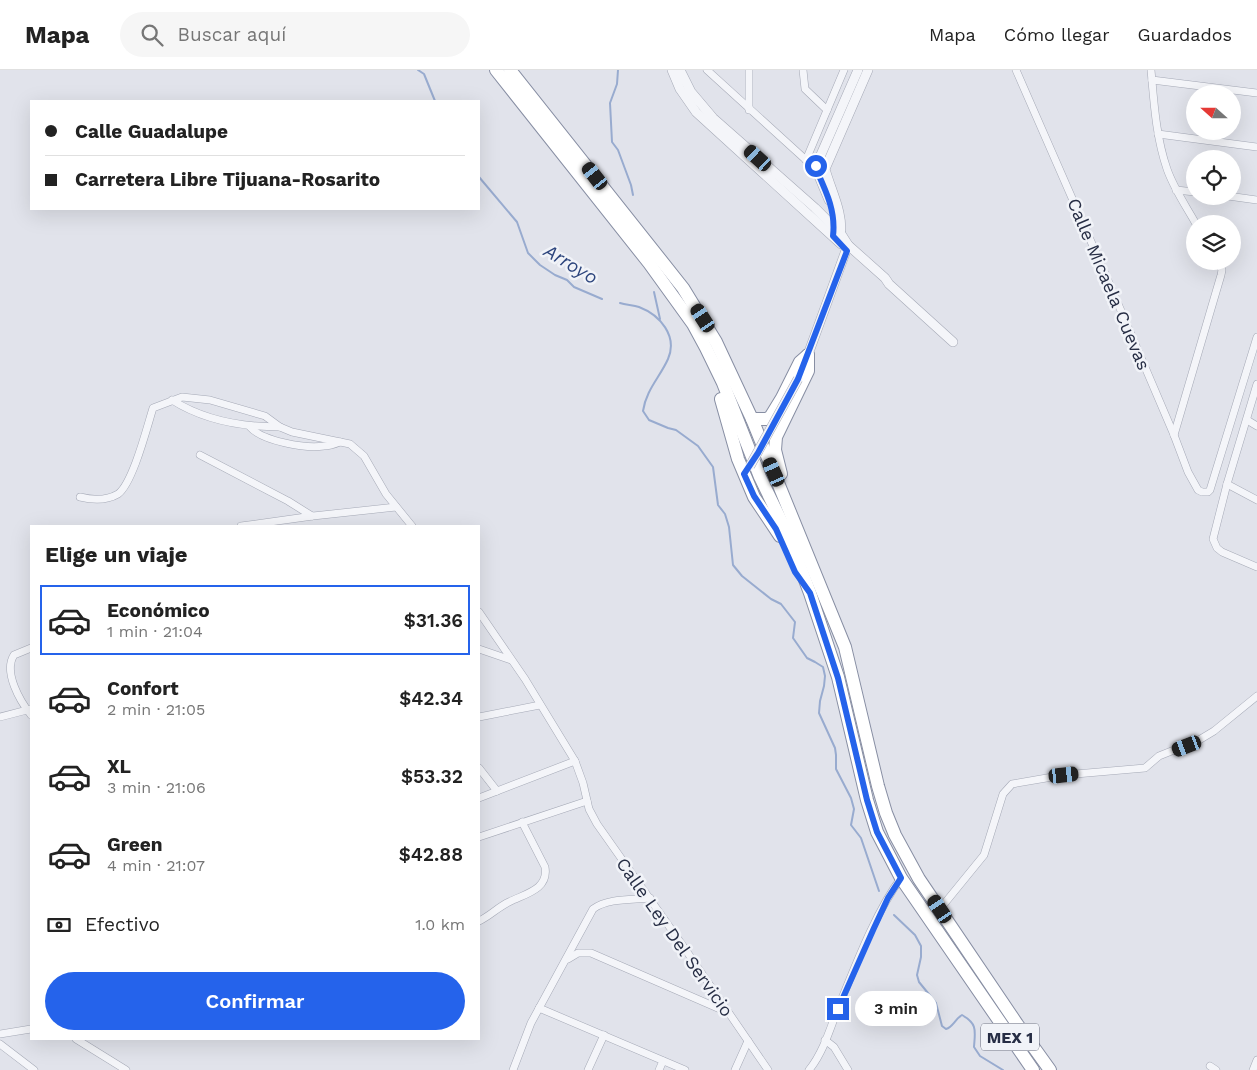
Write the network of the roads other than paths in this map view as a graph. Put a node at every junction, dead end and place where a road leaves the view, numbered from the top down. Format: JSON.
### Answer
{"nodes":[{"id":1,"x":496,"y":70,"type":"edge"},
{"id":2,"x":510,"y":70,"type":"edge"},
{"id":3,"x":672,"y":70,"type":"edge"},
{"id":4,"x":680,"y":70,"type":"edge"},
{"id":5,"x":707,"y":70,"type":"edge"},
{"id":6,"x":749,"y":70,"type":"edge"},
{"id":7,"x":803,"y":70,"type":"edge"},
{"id":8,"x":858,"y":70,"type":"edge"},
{"id":9,"x":868,"y":70,"type":"edge"},
{"id":10,"x":1016,"y":70,"type":"edge"},
{"id":11,"x":1151,"y":70,"type":"edge"},
{"id":12,"x":842,"y":72,"type":"edge"},
{"id":13,"x":1152,"y":80,"type":"junction"},
{"id":14,"x":1257,"y":93,"type":"edge"},
{"id":15,"x":749,"y":110,"type":"junction"},
{"id":16,"x":827,"y":110,"type":"junction"},
{"id":17,"x":1158,"y":134,"type":"junction"},
{"id":18,"x":1257,"y":147,"type":"edge"},
{"id":19,"x":806,"y":160,"type":"junction"},
{"id":20,"x":821,"y":169,"type":"junction"},
{"id":21,"x":1176,"y":190,"type":"junction"},
{"id":22,"x":1186,"y":191,"type":"edge"},
{"id":23,"x":1241,"y":198,"type":"edge"},
{"id":24,"x":1257,"y":200,"type":"edge"},
{"id":25,"x":1191,"y":215,"type":"edge"},
{"id":26,"x":837,"y":235,"type":"junction"},
{"id":27,"x":848,"y":248,"type":"junction"},
{"id":28,"x":1222,"y":270,"type":"edge"},
{"id":29,"x":1257,"y":337,"type":"edge"},
{"id":30,"x":953,"y":342,"type":"dead end"},
{"id":31,"x":706,"y":348,"type":"junction"},
{"id":32,"x":808,"y":355,"type":"junction"},
{"id":33,"x":1257,"y":384,"type":"edge"},
{"id":34,"x":172,"y":400,"type":"junction"},
{"id":35,"x":752,"y":419,"type":"junction"},
{"id":36,"x":1247,"y":420,"type":"junction"},
{"id":37,"x":1257,"y":426,"type":"edge"},
{"id":38,"x":250,"y":427,"type":"junction"},
{"id":39,"x":280,"y":427,"type":"junction"},
{"id":40,"x":1174,"y":435,"type":"junction"},
{"id":41,"x":342,"y":441,"type":"junction"},
{"id":42,"x":200,"y":455,"type":"dead end"},
{"id":43,"x":747,"y":470,"type":"junction"},
{"id":44,"x":1227,"y":484,"type":"junction"},
{"id":45,"x":780,"y":486,"type":"junction"},
{"id":46,"x":80,"y":497,"type":"dead end"},
{"id":47,"x":1257,"y":500,"type":"edge"},
{"id":48,"x":396,"y":507,"type":"junction"},
{"id":49,"x":312,"y":516,"type":"junction"},
{"id":50,"x":248,"y":525,"type":"edge"},
{"id":51,"x":411,"y":525,"type":"edge"},
{"id":52,"x":1257,"y":567,"type":"edge"},
{"id":53,"x":810,"y":593,"type":"junction"},
{"id":54,"x":480,"y":614,"type":"edge"},
{"id":55,"x":30,"y":648,"type":"edge"},
{"id":56,"x":480,"y":649,"type":"edge"},
{"id":57,"x":511,"y":660,"type":"junction"},
{"id":58,"x":1257,"y":696,"type":"edge"},
{"id":59,"x":540,"y":705,"type":"junction"},
{"id":60,"x":30,"y":711,"type":"edge"},
{"id":61,"x":0,"y":717,"type":"edge"},
{"id":62,"x":480,"y":717,"type":"edge"},
{"id":63,"x":575,"y":761,"type":"junction"},
{"id":64,"x":480,"y":769,"type":"edge"},
{"id":65,"x":497,"y":791,"type":"junction"},
{"id":66,"x":480,"y":798,"type":"edge"},
{"id":67,"x":587,"y":801,"type":"junction"},
{"id":68,"x":522,"y":822,"type":"junction"},
{"id":69,"x":480,"y":836,"type":"edge"},
{"id":70,"x":901,"y":878,"type":"junction"},
{"id":71,"x":650,"y":898,"type":"junction"},
{"id":72,"x":940,"y":909,"type":"junction"},
{"id":73,"x":482,"y":920,"type":"edge"},
{"id":74,"x":565,"y":961,"type":"junction"},
{"id":75,"x":539,"y":1008,"type":"junction"},
{"id":76,"x":728,"y":1012,"type":"junction"},
{"id":77,"x":30,"y":1029,"type":"edge"},
{"id":78,"x":0,"y":1034,"type":"edge"},
{"id":79,"x":604,"y":1035,"type":"junction"},
{"id":80,"x":78,"y":1040,"type":"edge"},
{"id":81,"x":825,"y":1040,"type":"junction"},
{"id":82,"x":748,"y":1041,"type":"junction"},
{"id":83,"x":0,"y":1044,"type":"edge"},
{"id":84,"x":1257,"y":1060,"type":"edge"},
{"id":85,"x":663,"y":1061,"type":"junction"},
{"id":86,"x":34,"y":1070,"type":"edge"},
{"id":87,"x":126,"y":1070,"type":"edge"},
{"id":88,"x":513,"y":1070,"type":"edge"},
{"id":89,"x":588,"y":1070,"type":"edge"},
{"id":90,"x":659,"y":1070,"type":"edge"},
{"id":91,"x":685,"y":1070,"type":"edge"},
{"id":92,"x":735,"y":1070,"type":"edge"},
{"id":93,"x":768,"y":1070,"type":"edge"},
{"id":94,"x":809,"y":1070,"type":"edge"},
{"id":95,"x":848,"y":1070,"type":"edge"},
{"id":96,"x":1033,"y":1070,"type":"edge"},
{"id":97,"x":1050,"y":1070,"type":"edge"},
{"id":98,"x":1253,"y":1070,"type":"edge"}],
"edges":[{"from":1,"to":31,"type":"highway","number":"MEX 1"},
{"from":2,"to":35,"type":"highway","number":"MEX 1"},
{"from":3,"to":26,"type":"street"},
{"from":4,"to":26,"type":"street"},
{"from":5,"to":15,"type":"street"},
{"from":6,"to":15,"type":"street"},
{"from":7,"to":16,"type":"street"},
{"from":8,"to":20,"type":"street"},
{"from":9,"to":20,"type":"street"},
{"from":10,"to":40,"type":"street","name":"Calle Micaela Cuevas"},
{"from":11,"to":13,"type":"street"},
{"from":12,"to":16,"type":"street"},
{"from":13,"to":14,"type":"street"},
{"from":13,"to":17,"type":"street"},
{"from":15,"to":19,"type":"street"},
{"from":16,"to":19,"type":"street"},
{"from":17,"to":18,"type":"street"},
{"from":17,"to":21,"type":"street"},
{"from":19,"to":20,"type":"street"},
{"from":20,"to":26,"type":"street"},
{"from":21,"to":22,"type":"street"},
{"from":21,"to":25,"type":"street"},
{"from":23,"to":24,"type":"street"},
{"from":26,"to":27,"type":"street"},
{"from":27,"to":30,"type":"street"},
{"from":27,"to":32,"type":"street"},
{"from":28,"to":40,"type":"street"},
{"from":29,"to":40,"type":"street","name":"Calle Micaela Cuevas"},
{"from":31,"to":43,"type":"highway"},
{"from":31,"to":53,"type":"highway","number":"MEX 1"},
{"from":32,"to":35,"type":"highway"},
{"from":32,"to":43,"type":"street","bridge":true},
{"from":32,"to":45,"type":"highway"},
{"from":33,"to":36,"type":"street"},
{"from":34,"to":38,"type":"street"},
{"from":34,"to":39,"type":"street"},
{"from":34,"to":46,"type":"street"},
{"from":35,"to":45,"type":"highway","number":"MEX 1"},
{"from":36,"to":37,"type":"street"},
{"from":36,"to":44,"type":"street"},
{"from":38,"to":39,"type":"street"},
{"from":38,"to":41,"type":"street"},
{"from":39,"to":41,"type":"street"},
{"from":41,"to":48,"type":"street"},
{"from":42,"to":49,"type":"street"},
{"from":43,"to":53,"type":"highway"},
{"from":44,"to":47,"type":"street"},
{"from":44,"to":52,"type":"street"},
{"from":45,"to":72,"type":"highway","number":"MEX 1"},
{"from":48,"to":49,"type":"street"},
{"from":48,"to":51,"type":"street"},
{"from":49,"to":50,"type":"street"},
{"from":53,"to":70,"type":"highway","number":"MEX 1"},
{"from":54,"to":57,"type":"street","name":"Calle Ley Del Servicio"},
{"from":55,"to":60,"type":"street"},
{"from":56,"to":57,"type":"street"},
{"from":57,"to":59,"type":"street","name":"Calle Ley Del Servicio"},
{"from":58,"to":72,"type":"street"},
{"from":59,"to":62,"type":"street"},
{"from":59,"to":63,"type":"street","name":"Calle Ley Del Servicio"},
{"from":60,"to":61,"type":"street"},
{"from":63,"to":65,"type":"street"},
{"from":63,"to":67,"type":"street","name":"Calle Ley Del Servicio"},
{"from":64,"to":65,"type":"street"},
{"from":65,"to":66,"type":"street"},
{"from":67,"to":68,"type":"street"},
{"from":67,"to":71,"type":"street","name":"Calle Ley Del Servicio"},
{"from":68,"to":69,"type":"street"},
{"from":68,"to":73,"type":"street"},
{"from":70,"to":81,"type":"street"},
{"from":70,"to":96,"type":"highway","number":"MEX 1"},
{"from":71,"to":74,"type":"street"},
{"from":71,"to":76,"type":"street","name":"Calle Ley Del Servicio"},
{"from":72,"to":97,"type":"highway","number":"MEX 1"},
{"from":74,"to":75,"type":"street"},
{"from":74,"to":76,"type":"street"},
{"from":75,"to":79,"type":"street"},
{"from":75,"to":88,"type":"street"},
{"from":76,"to":82,"type":"street","name":"Calle Ley Del Servicio"},
{"from":77,"to":78,"type":"street"},
{"from":79,"to":85,"type":"street"},
{"from":79,"to":89,"type":"street"},
{"from":80,"to":87,"type":"street"},
{"from":81,"to":94,"type":"street"},
{"from":81,"to":95,"type":"street"},
{"from":82,"to":92,"type":"street"},
{"from":82,"to":93,"type":"street","name":"Calle Ley Del Servicio"},
{"from":83,"to":86,"type":"street"},
{"from":84,"to":98,"type":"street"},
{"from":85,"to":90,"type":"street"},
{"from":85,"to":91,"type":"street"}]}
